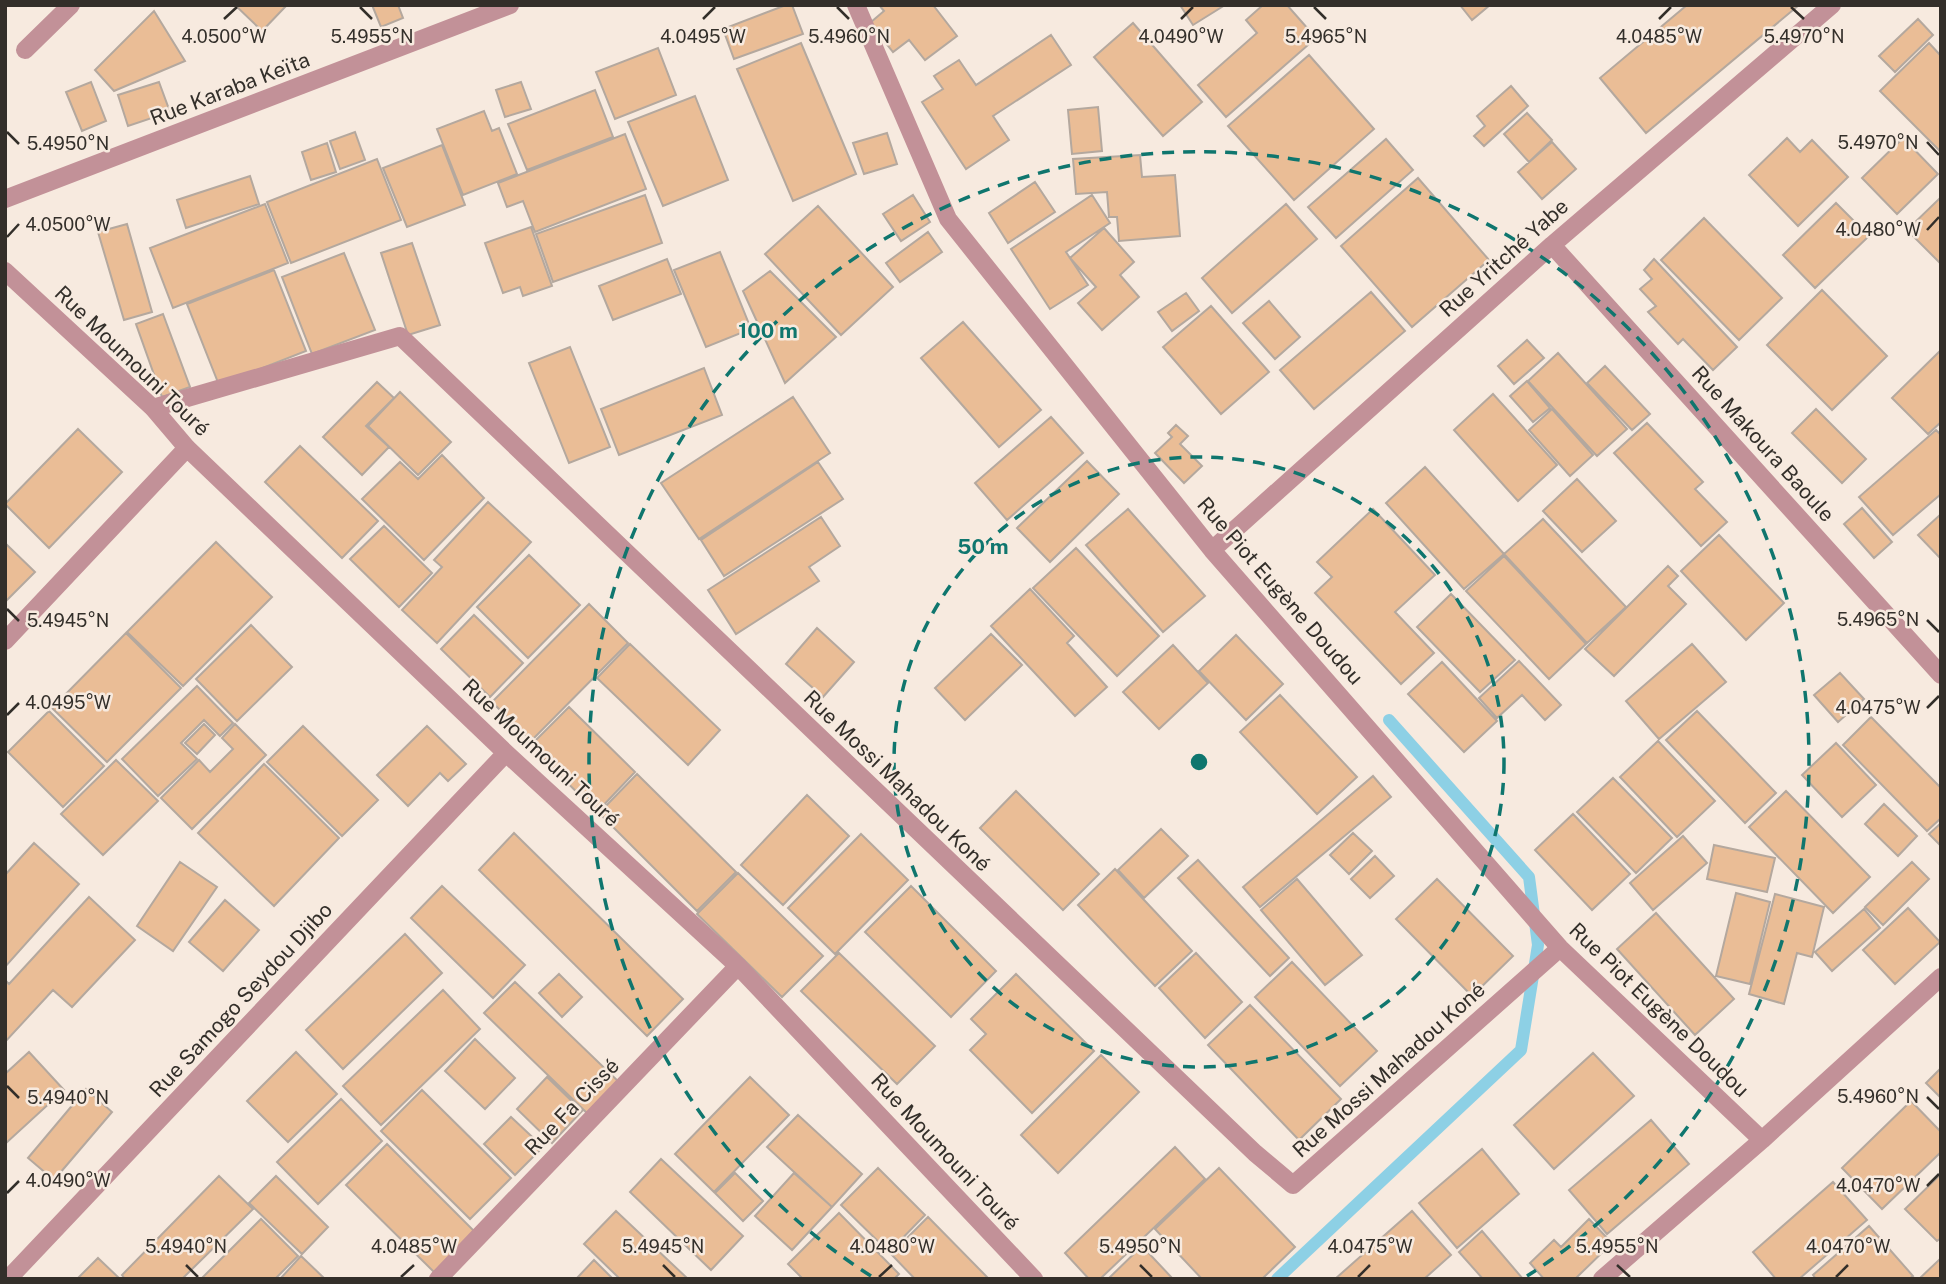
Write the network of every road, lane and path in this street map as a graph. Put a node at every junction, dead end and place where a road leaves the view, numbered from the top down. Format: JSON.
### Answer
{"nodes":[{"id":1,"x":71,"y":5,"type":"edge"},
{"id":2,"x":510,"y":5,"type":"edge"},
{"id":3,"x":856,"y":5,"type":"edge"},
{"id":4,"x":1832,"y":5,"type":"edge"},
{"id":5,"x":25,"y":50,"type":"dead end"},
{"id":6,"x":5,"y":200,"type":"edge"},
{"id":7,"x":1552,"y":244,"type":"junction"},
{"id":8,"x":5,"y":271,"type":"edge"},
{"id":9,"x":153,"y":408,"type":"junction"},
{"id":10,"x":187,"y":447,"type":"junction"},
{"id":11,"x":1212,"y":550,"type":"junction"},
{"id":12,"x":5,"y":641,"type":"edge"},
{"id":13,"x":1941,"y":675,"type":"edge"},
{"id":14,"x":506,"y":753,"type":"junction"},
{"id":15,"x":1560,"y":948,"type":"junction"},
{"id":16,"x":738,"y":966,"type":"junction"},
{"id":17,"x":1941,"y":977,"type":"edge"},
{"id":18,"x":1762,"y":1140,"type":"junction"},
{"id":19,"x":8,"y":1279,"type":"edge"},
{"id":20,"x":439,"y":1279,"type":"edge"},
{"id":21,"x":1034,"y":1279,"type":"edge"},
{"id":22,"x":1602,"y":1279,"type":"edge"}],
"edges":[{"from":1,"to":5,"type":"street"},
{"from":2,"to":6,"type":"street","name":"Rue Karaba Keïta"},
{"from":3,"to":11,"type":"street","name":"Rue Piot Eugène Doudou"},
{"from":4,"to":7,"type":"street","name":"Rue Yritché Yabe"},
{"from":7,"to":11,"type":"street","name":"Rue Yritché Yabe"},
{"from":7,"to":13,"type":"street","name":"Rue Makoura Baoule"},
{"from":8,"to":9,"type":"street","name":"Rue Moumouni Touré"},
{"from":9,"to":10,"type":"street","name":"Rue Moumouni Touré"},
{"from":9,"to":15,"type":"street","name":"Rue Mossi Mahadou Koné"},
{"from":10,"to":12,"type":"street"},
{"from":10,"to":14,"type":"street","name":"Rue Moumouni Touré"},
{"from":11,"to":15,"type":"street","name":"Rue Piot Eugène Doudou"},
{"from":14,"to":16,"type":"street","name":"Rue Moumouni Touré"},
{"from":14,"to":19,"type":"street","name":"Rue Samogo Seydou Djibo"},
{"from":15,"to":18,"type":"street","name":"Rue Piot Eugène Doudou"},
{"from":16,"to":20,"type":"street","name":"Rue Fa Cissé"},
{"from":16,"to":21,"type":"street","name":"Rue Moumouni Touré"},
{"from":17,"to":18,"type":"street"},
{"from":18,"to":22,"type":"street"}]}
